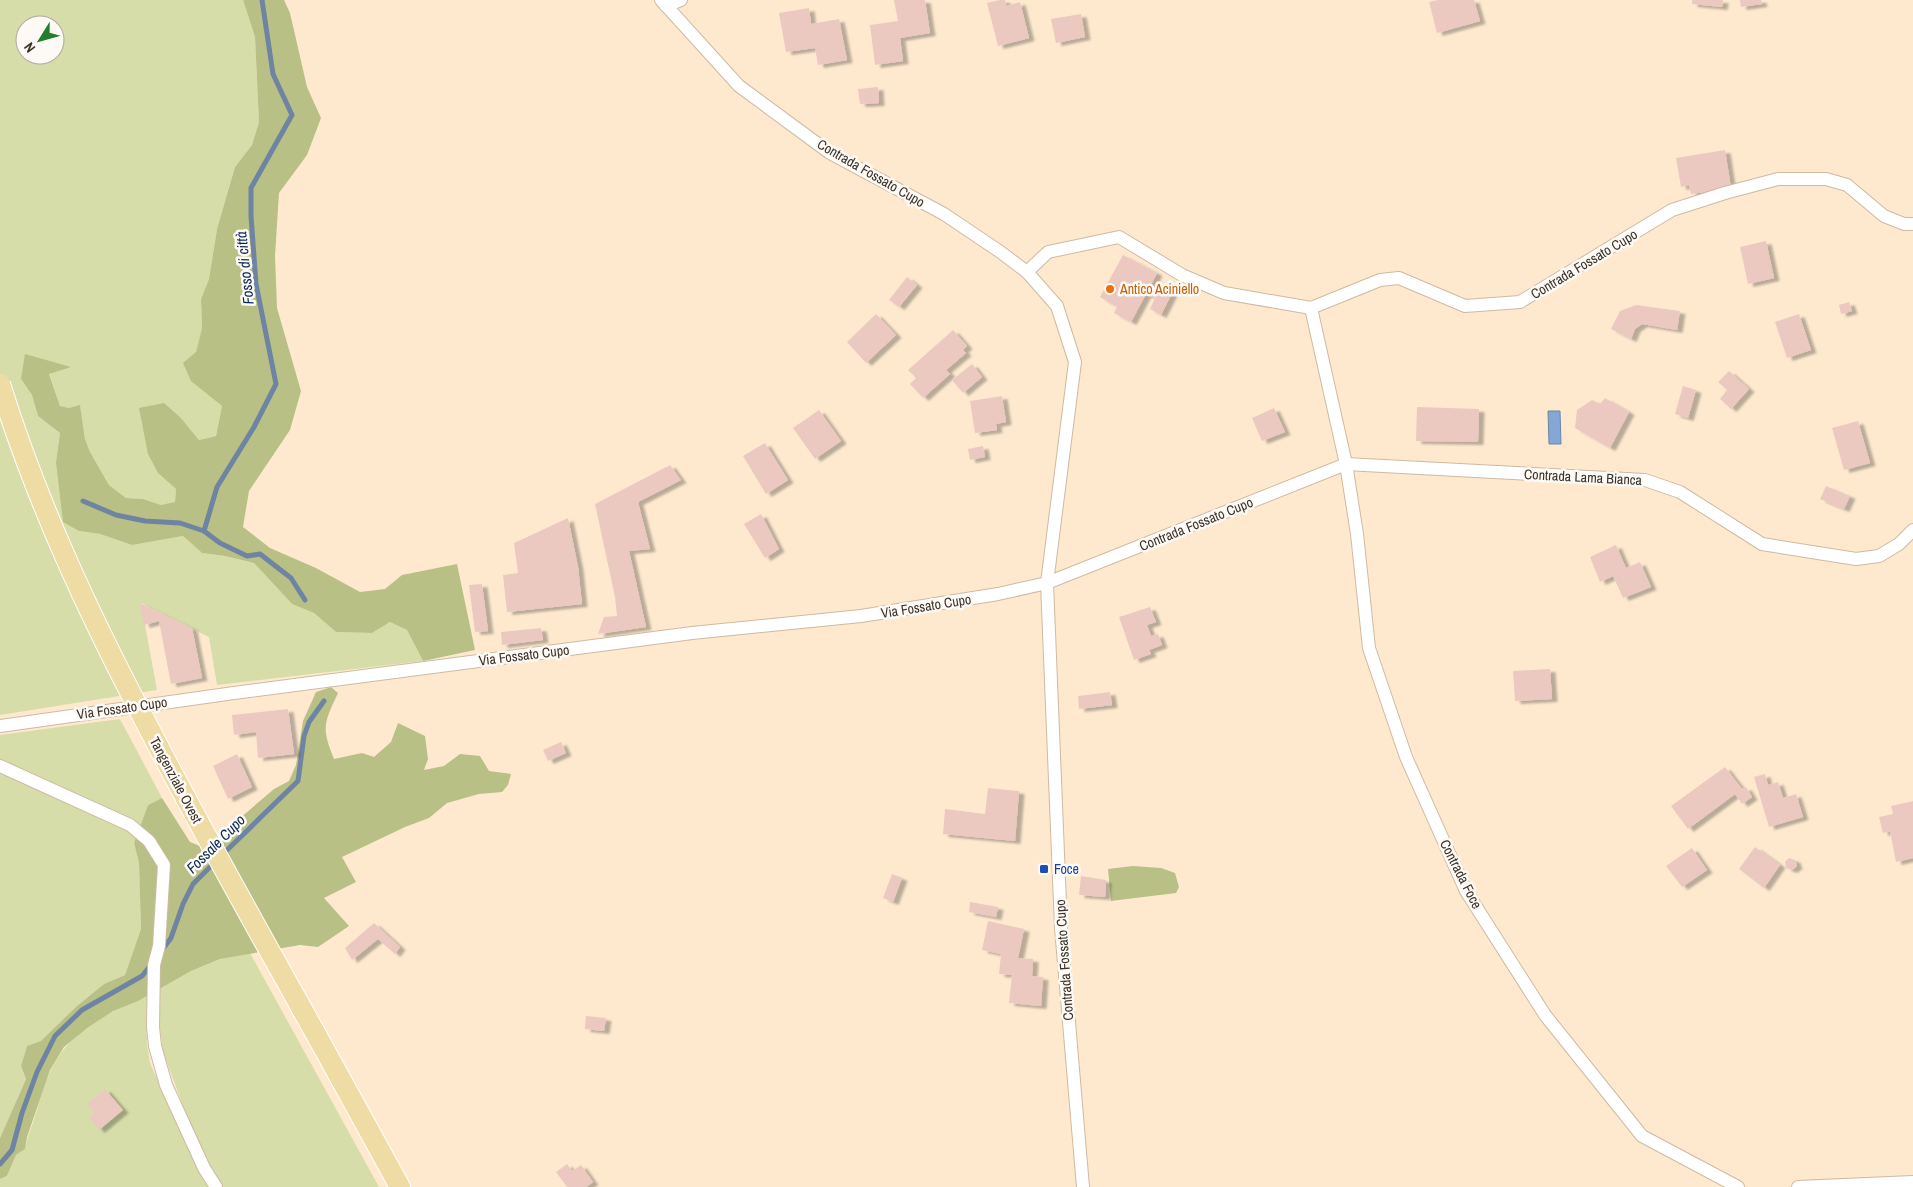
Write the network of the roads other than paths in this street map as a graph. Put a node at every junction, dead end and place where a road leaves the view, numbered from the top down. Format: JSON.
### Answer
{"nodes":[{"id":1,"x":681,"y":0,"type":"edge"},
{"id":2,"x":663,"y":3,"type":"edge"},
{"id":3,"x":1913,"y":224,"type":"edge"},
{"id":4,"x":1027,"y":272,"type":"junction"},
{"id":5,"x":1312,"y":308,"type":"junction"},
{"id":6,"x":0,"y":384,"type":"edge"},
{"id":7,"x":1346,"y":464,"type":"junction"},
{"id":8,"x":1913,"y":530,"type":"edge"},
{"id":9,"x":1047,"y":583,"type":"junction"},
{"id":10,"x":0,"y":726,"type":"edge"},
{"id":11,"x":0,"y":766,"type":"edge"},
{"id":12,"x":1913,"y":1182,"type":"edge"},
{"id":13,"x":216,"y":1187,"type":"edge"},
{"id":14,"x":400,"y":1187,"type":"edge"},
{"id":15,"x":1083,"y":1187,"type":"edge"},
{"id":16,"x":1738,"y":1187,"type":"edge"},
{"id":17,"x":1798,"y":1187,"type":"edge"}],
"edges":[{"from":1,"to":2,"type":"street"},
{"from":2,"to":4,"type":"street","name":"Contrada Fossato Cupo"},
{"from":3,"to":5,"type":"street","name":"Contrada Fossato Cupo"},
{"from":4,"to":5,"type":"street"},
{"from":4,"to":9,"type":"street","name":"Contrada Fossato Cupo"},
{"from":5,"to":7,"type":"street","name":"Contrada Foce"},
{"from":6,"to":14,"type":"main road","name":"Tangenziale Ovest","bridge":true},
{"from":7,"to":8,"type":"street","name":"Contrada Lama Bianca"},
{"from":7,"to":9,"type":"street","name":"Contrada Fossato Cupo"},
{"from":7,"to":16,"type":"street","name":"Contrada Foce"},
{"from":9,"to":10,"type":"street","name":"Via Fossato Cupo"},
{"from":9,"to":15,"type":"street","name":"Contrada Fossato Cupo"},
{"from":11,"to":13,"type":"street"},
{"from":12,"to":17,"type":"street"}]}
